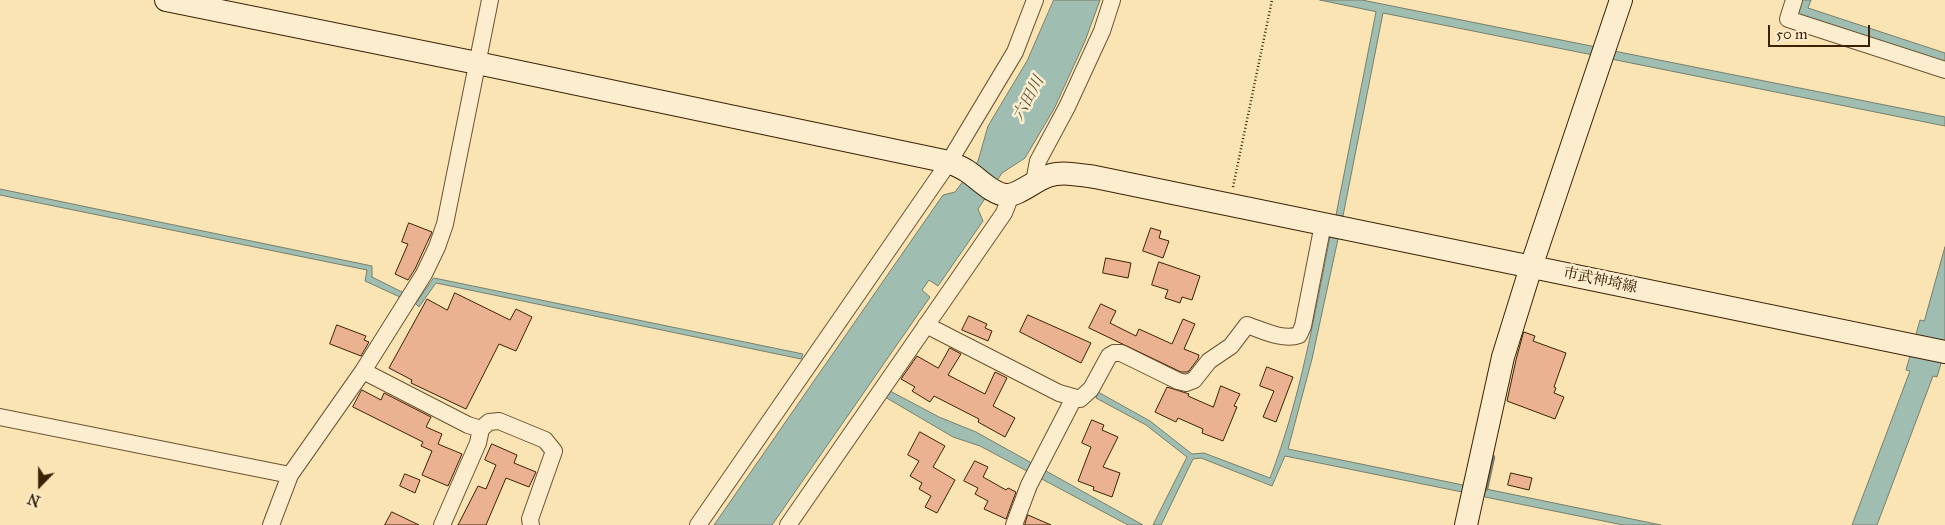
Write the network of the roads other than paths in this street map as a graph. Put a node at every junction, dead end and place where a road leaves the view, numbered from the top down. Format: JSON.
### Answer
{"nodes":[{"id":1,"x":166,"y":0,"type":"edge"},
{"id":2,"x":490,"y":0,"type":"edge"},
{"id":3,"x":1035,"y":0,"type":"edge"},
{"id":4,"x":1112,"y":0,"type":"edge"},
{"id":5,"x":1621,"y":0,"type":"edge"},
{"id":6,"x":1794,"y":0,"type":"edge"},
{"id":7,"x":477,"y":62,"type":"junction"},
{"id":8,"x":1945,"y":70,"type":"edge"},
{"id":9,"x":957,"y":166,"type":"junction"},
{"id":10,"x":1034,"y":182,"type":"junction"},
{"id":11,"x":1004,"y":194,"type":"junction"},
{"id":12,"x":1323,"y":224,"type":"junction"},
{"id":13,"x":1531,"y":267,"type":"junction"},
{"id":14,"x":926,"y":325,"type":"junction"},
{"id":15,"x":1945,"y":352,"type":"edge"},
{"id":16,"x":363,"y":371,"type":"junction"},
{"id":17,"x":1074,"y":398,"type":"junction"},
{"id":18,"x":0,"y":417,"type":"edge"},
{"id":19,"x":481,"y":429,"type":"junction"},
{"id":20,"x":290,"y":476,"type":"junction"},
{"id":21,"x":274,"y":523,"type":"edge"},
{"id":22,"x":442,"y":525,"type":"edge"},
{"id":23,"x":531,"y":525,"type":"edge"},
{"id":24,"x":698,"y":525,"type":"edge"},
{"id":25,"x":788,"y":525,"type":"edge"},
{"id":26,"x":1014,"y":525,"type":"edge"},
{"id":27,"x":1466,"y":525,"type":"edge"}],
"edges":[{"from":1,"to":7,"type":"street"},
{"from":2,"to":7,"type":"street"},
{"from":3,"to":9,"type":"street"},
{"from":4,"to":10,"type":"street"},
{"from":5,"to":13,"type":"street"},
{"from":6,"to":8,"type":"street"},
{"from":7,"to":9,"type":"street"},
{"from":7,"to":16,"type":"street"},
{"from":9,"to":11,"type":"street"},
{"from":9,"to":24,"type":"street"},
{"from":10,"to":11,"type":"street","name":"市武神埼線"},
{"from":10,"to":12,"type":"street","name":"市武神埼線"},
{"from":11,"to":14,"type":"street"},
{"from":12,"to":13,"type":"street","name":"市武神埼線"},
{"from":12,"to":17,"type":"street"},
{"from":13,"to":15,"type":"street","name":"市武神埼線"},
{"from":13,"to":27,"type":"street"},
{"from":14,"to":17,"type":"street"},
{"from":14,"to":25,"type":"street"},
{"from":16,"to":19,"type":"street"},
{"from":16,"to":20,"type":"street"},
{"from":17,"to":26,"type":"street"},
{"from":18,"to":20,"type":"street"},
{"from":19,"to":22,"type":"street"},
{"from":19,"to":23,"type":"street"},
{"from":20,"to":21,"type":"street"}]}
